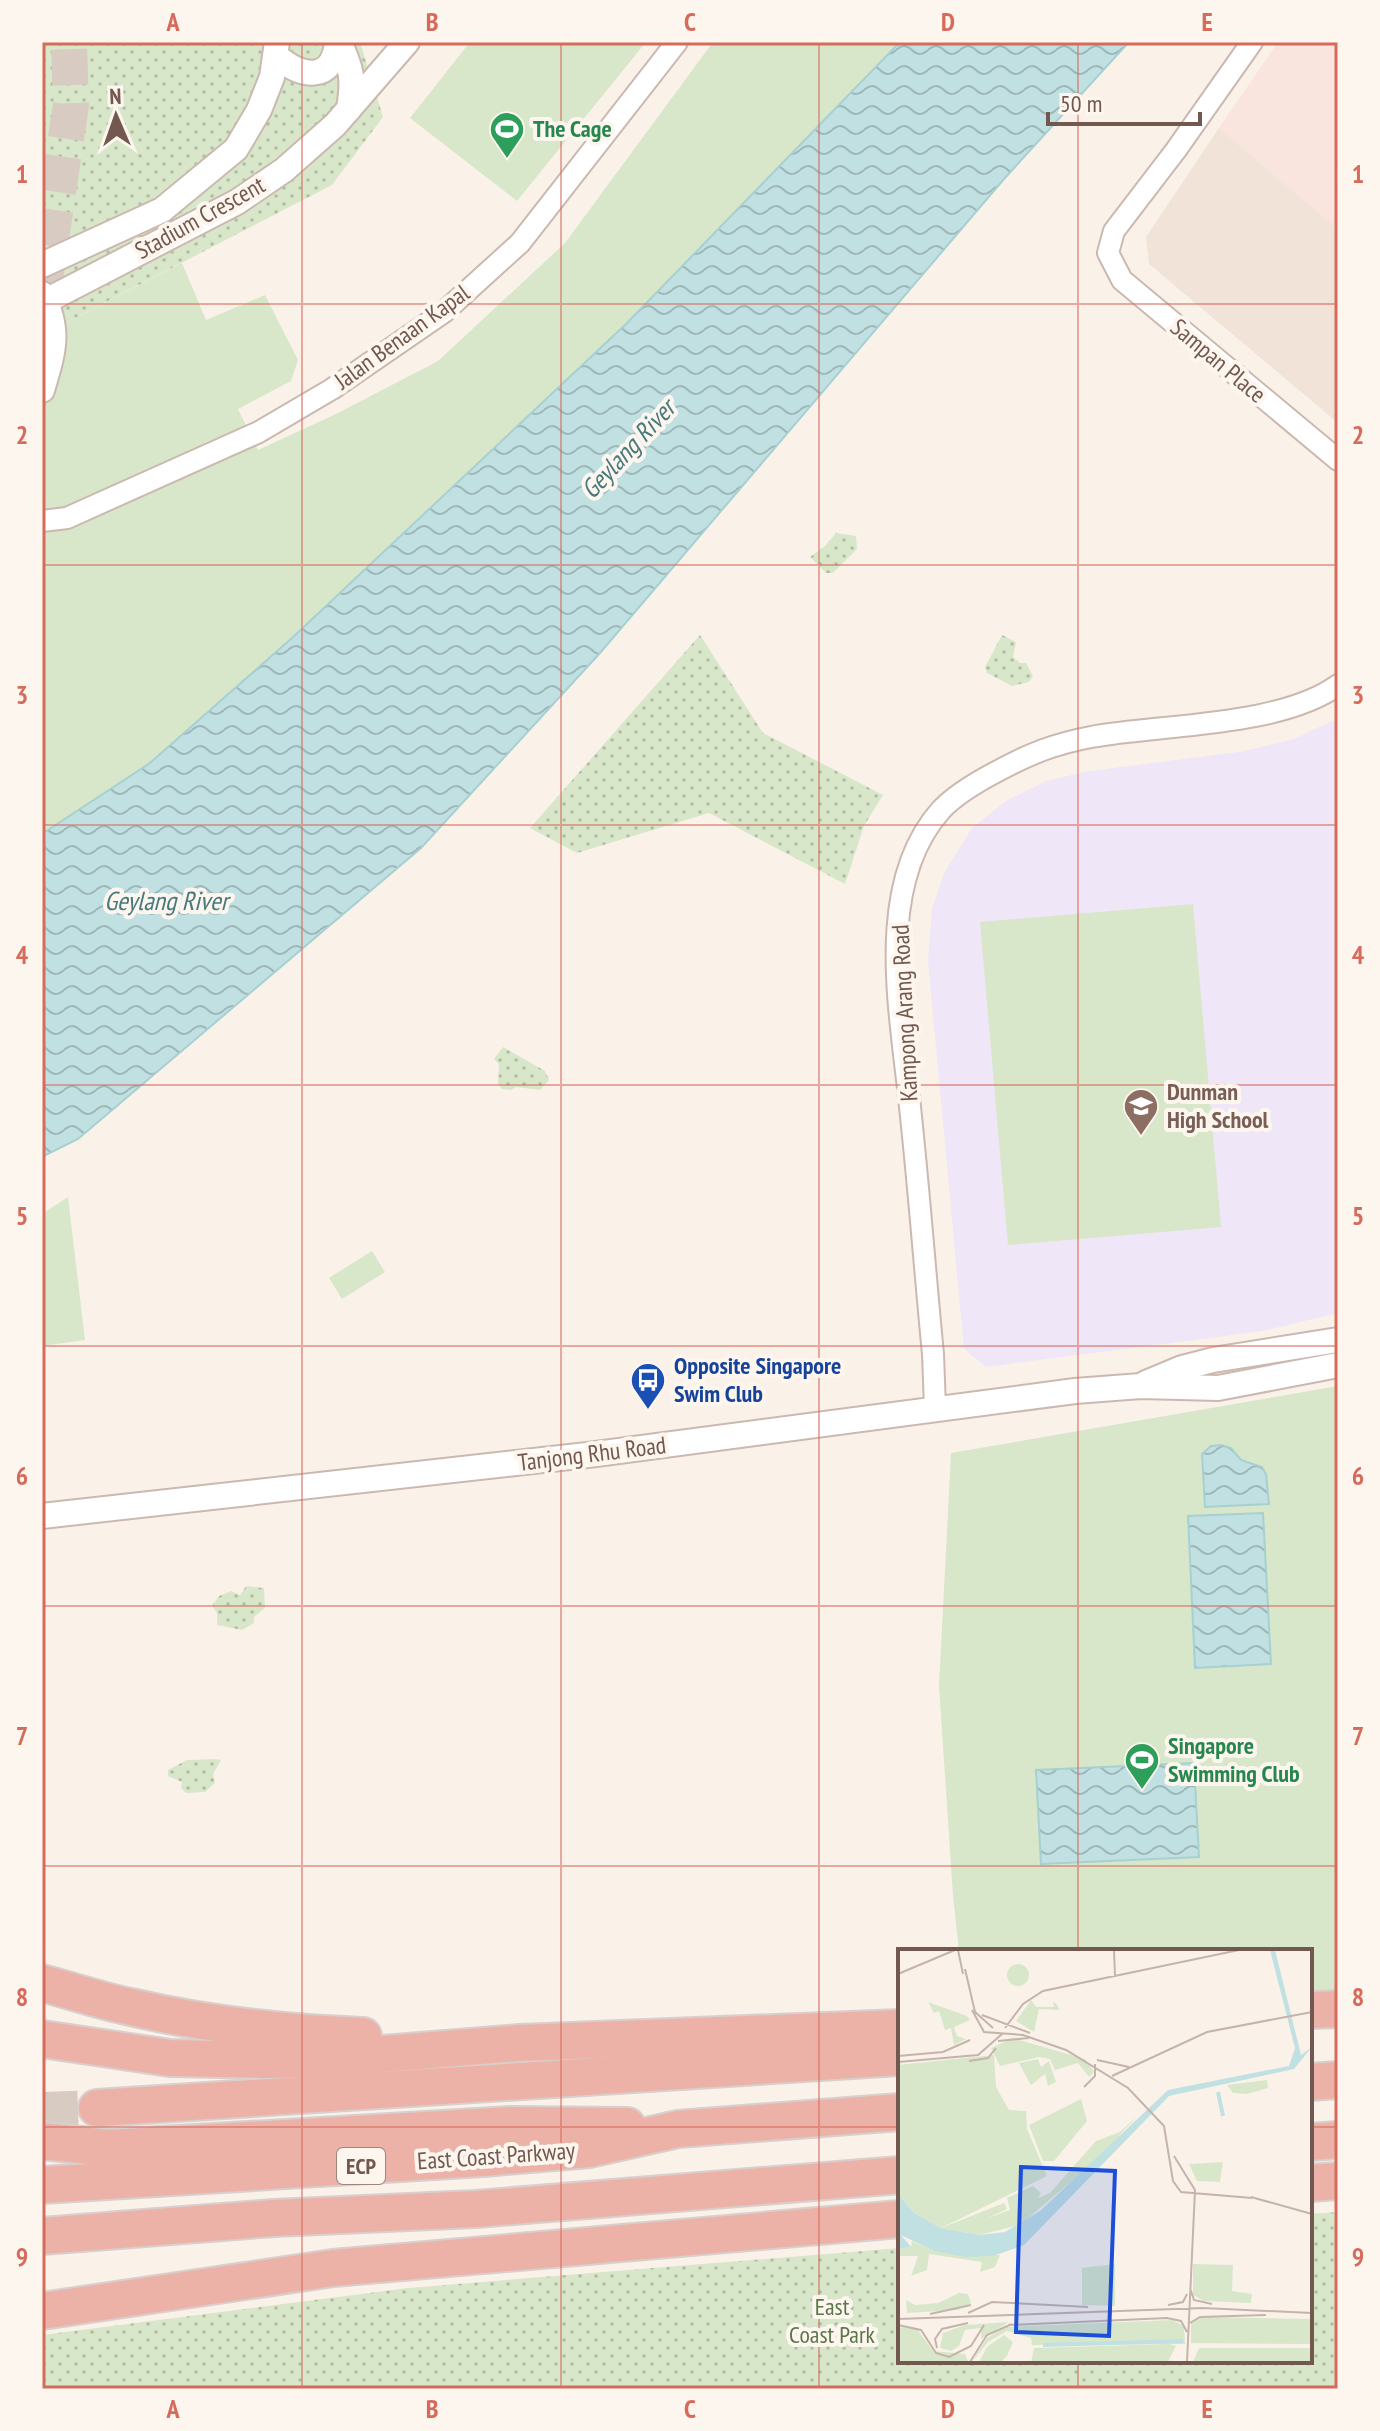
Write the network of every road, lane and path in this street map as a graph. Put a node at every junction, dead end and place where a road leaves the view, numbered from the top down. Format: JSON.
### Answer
{"nodes":[{"id":1,"x":338,"y":42,"type":"edge"},
{"id":2,"x":407,"y":42,"type":"edge"},
{"id":3,"x":677,"y":42,"type":"edge"},
{"id":4,"x":1252,"y":42,"type":"edge"},
{"id":5,"x":277,"y":49,"type":"edge"},
{"id":6,"x":349,"y":109,"type":"junction"},
{"id":7,"x":42,"y":265,"type":"edge"},
{"id":8,"x":43,"y":299,"type":"edge"},
{"id":9,"x":42,"y":390,"type":"edge"},
{"id":10,"x":1338,"y":460,"type":"edge"},
{"id":11,"x":42,"y":521,"type":"edge"},
{"id":12,"x":1338,"y":685,"type":"edge"},
{"id":13,"x":1338,"y":1340,"type":"edge"},
{"id":14,"x":1338,"y":1365,"type":"edge"},
{"id":15,"x":1141,"y":1386,"type":"junction"},
{"id":16,"x":935,"y":1408,"type":"junction"},
{"id":17,"x":42,"y":1516,"type":"edge"},
{"id":18,"x":42,"y":1983,"type":"edge"},
{"id":19,"x":1338,"y":2009,"type":"edge"},
{"id":20,"x":1312,"y":2010,"type":"edge"},
{"id":21,"x":898,"y":2028,"type":"edge"},
{"id":22,"x":42,"y":2039,"type":"edge"},
{"id":23,"x":520,"y":2043,"type":"junction"},
{"id":24,"x":898,"y":2057,"type":"edge"},
{"id":25,"x":1312,"y":2060,"type":"edge"},
{"id":26,"x":1338,"y":2061,"type":"edge"},
{"id":27,"x":1338,"y":2080,"type":"edge"},
{"id":28,"x":1312,"y":2082,"type":"edge"},
{"id":29,"x":97,"y":2108,"type":"tunnel mouth"},
{"id":30,"x":898,"y":2112,"type":"edge"},
{"id":31,"x":678,"y":2129,"type":"junction"},
{"id":32,"x":1338,"y":2140,"type":"edge"},
{"id":33,"x":42,"y":2141,"type":"edge"},
{"id":34,"x":1312,"y":2142,"type":"edge"},
{"id":35,"x":898,"y":2175,"type":"edge"},
{"id":36,"x":1338,"y":2181,"type":"edge"},
{"id":37,"x":1312,"y":2183,"type":"edge"},
{"id":38,"x":42,"y":2185,"type":"edge"},
{"id":39,"x":476,"y":2209,"type":"junction"},
{"id":40,"x":898,"y":2219,"type":"edge"},
{"id":41,"x":42,"y":2236,"type":"edge"},
{"id":42,"x":42,"y":2291,"type":"edge"},
{"id":43,"x":42,"y":2311,"type":"edge"}],
"edges":[{"from":1,"to":5,"type":"street"},
{"from":1,"to":6,"type":"street"},
{"from":2,"to":6,"type":"street","name":"Stadium Crescent"},
{"from":3,"to":11,"type":"street","name":"Jalan Benaan Kapal"},
{"from":4,"to":10,"type":"street","name":"Sampan Place"},
{"from":5,"to":7,"type":"street"},
{"from":6,"to":8,"type":"street","name":"Stadium Crescent"},
{"from":8,"to":9,"type":"street"},
{"from":12,"to":16,"type":"street","name":"Kampong Arang Road"},
{"from":13,"to":15,"type":"street","name":"Tanjong Rhu Road"},
{"from":14,"to":15,"type":"street","name":"Tanjong Rhu Road"},
{"from":15,"to":16,"type":"street","name":"Tanjong Rhu Road"},
{"from":16,"to":17,"type":"street","name":"Tanjong Rhu Road"},
{"from":18,"to":23,"type":"highway"},
{"from":19,"to":20,"type":"highway"},
{"from":21,"to":23,"type":"highway"},
{"from":22,"to":23,"type":"highway"},
{"from":24,"to":29,"type":"highway"},
{"from":25,"to":26,"type":"highway"},
{"from":27,"to":28,"type":"highway"},
{"from":30,"to":31,"type":"highway","name":"East Coast Parkway","number":"ECP"},
{"from":31,"to":33,"type":"highway"},
{"from":31,"to":38,"type":"highway","name":"East Coast Parkway","number":"ECP"},
{"from":32,"to":34,"type":"highway"},
{"from":35,"to":39,"type":"highway","name":"East Coast Parkway","number":"ECP"},
{"from":36,"to":37,"type":"highway"},
{"from":39,"to":41,"type":"highway","name":"East Coast Parkway","number":"ECP"},
{"from":39,"to":42,"type":"highway"},
{"from":40,"to":43,"type":"highway"}]}
